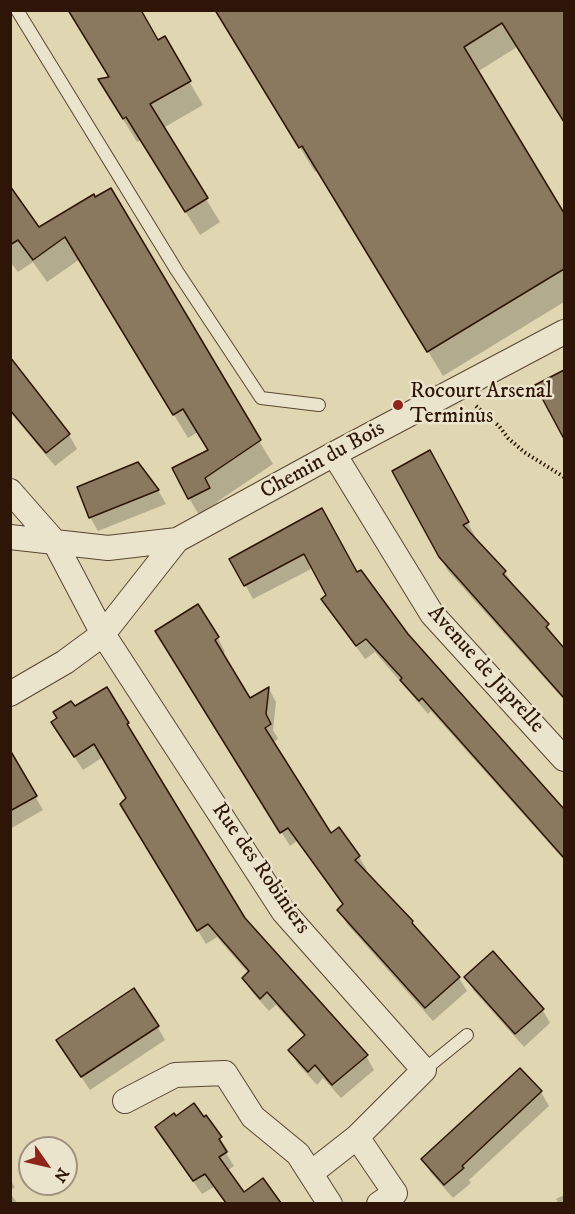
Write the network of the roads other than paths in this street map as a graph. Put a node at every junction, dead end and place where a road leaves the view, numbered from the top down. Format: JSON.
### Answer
{"nodes":[{"id":1,"x":17,"y":10,"type":"edge"},
{"id":2,"x":564,"y":332,"type":"edge"},
{"id":3,"x":319,"y":405,"type":"dead end"},
{"id":4,"x":334,"y":454,"type":"junction"},
{"id":5,"x":10,"y":491,"type":"edge"},
{"id":6,"x":10,"y":537,"type":"edge"},
{"id":7,"x":177,"y":540,"type":"junction"},
{"id":8,"x":54,"y":541,"type":"junction"},
{"id":9,"x":103,"y":634,"type":"junction"},
{"id":10,"x":10,"y":694,"type":"edge"},
{"id":11,"x":564,"y":759,"type":"edge"},
{"id":12,"x":467,"y":1035,"type":"dead end"},
{"id":13,"x":424,"y":1070,"type":"junction"},
{"id":14,"x":125,"y":1101,"type":"dead end"},
{"id":15,"x":357,"y":1137,"type":"junction"},
{"id":16,"x":310,"y":1173,"type":"junction"},
{"id":17,"x":330,"y":1203,"type":"edge"},
{"id":18,"x":379,"y":1203,"type":"edge"}],
"edges":[{"from":1,"to":3,"type":"lane"},
{"from":2,"to":4,"type":"street","name":"Chemin du Bois"},
{"from":4,"to":7,"type":"street","name":"Chemin du Bois"},
{"from":4,"to":11,"type":"street","name":"Avenue de Juprelle"},
{"from":5,"to":8,"type":"street"},
{"from":6,"to":8,"type":"street","name":"Chemin du Bois"},
{"from":7,"to":8,"type":"street","name":"Chemin du Bois"},
{"from":7,"to":9,"type":"street","name":"Chemin du Bois"},
{"from":8,"to":9,"type":"street"},
{"from":9,"to":10,"type":"street","name":"Chemin du Bois"},
{"from":9,"to":13,"type":"street","name":"Rue des Robiniers"},
{"from":12,"to":13,"type":"lane"},
{"from":13,"to":15,"type":"street"},
{"from":14,"to":16,"type":"street"},
{"from":15,"to":16,"type":"street"},
{"from":15,"to":18,"type":"street"},
{"from":16,"to":17,"type":"street"}]}
